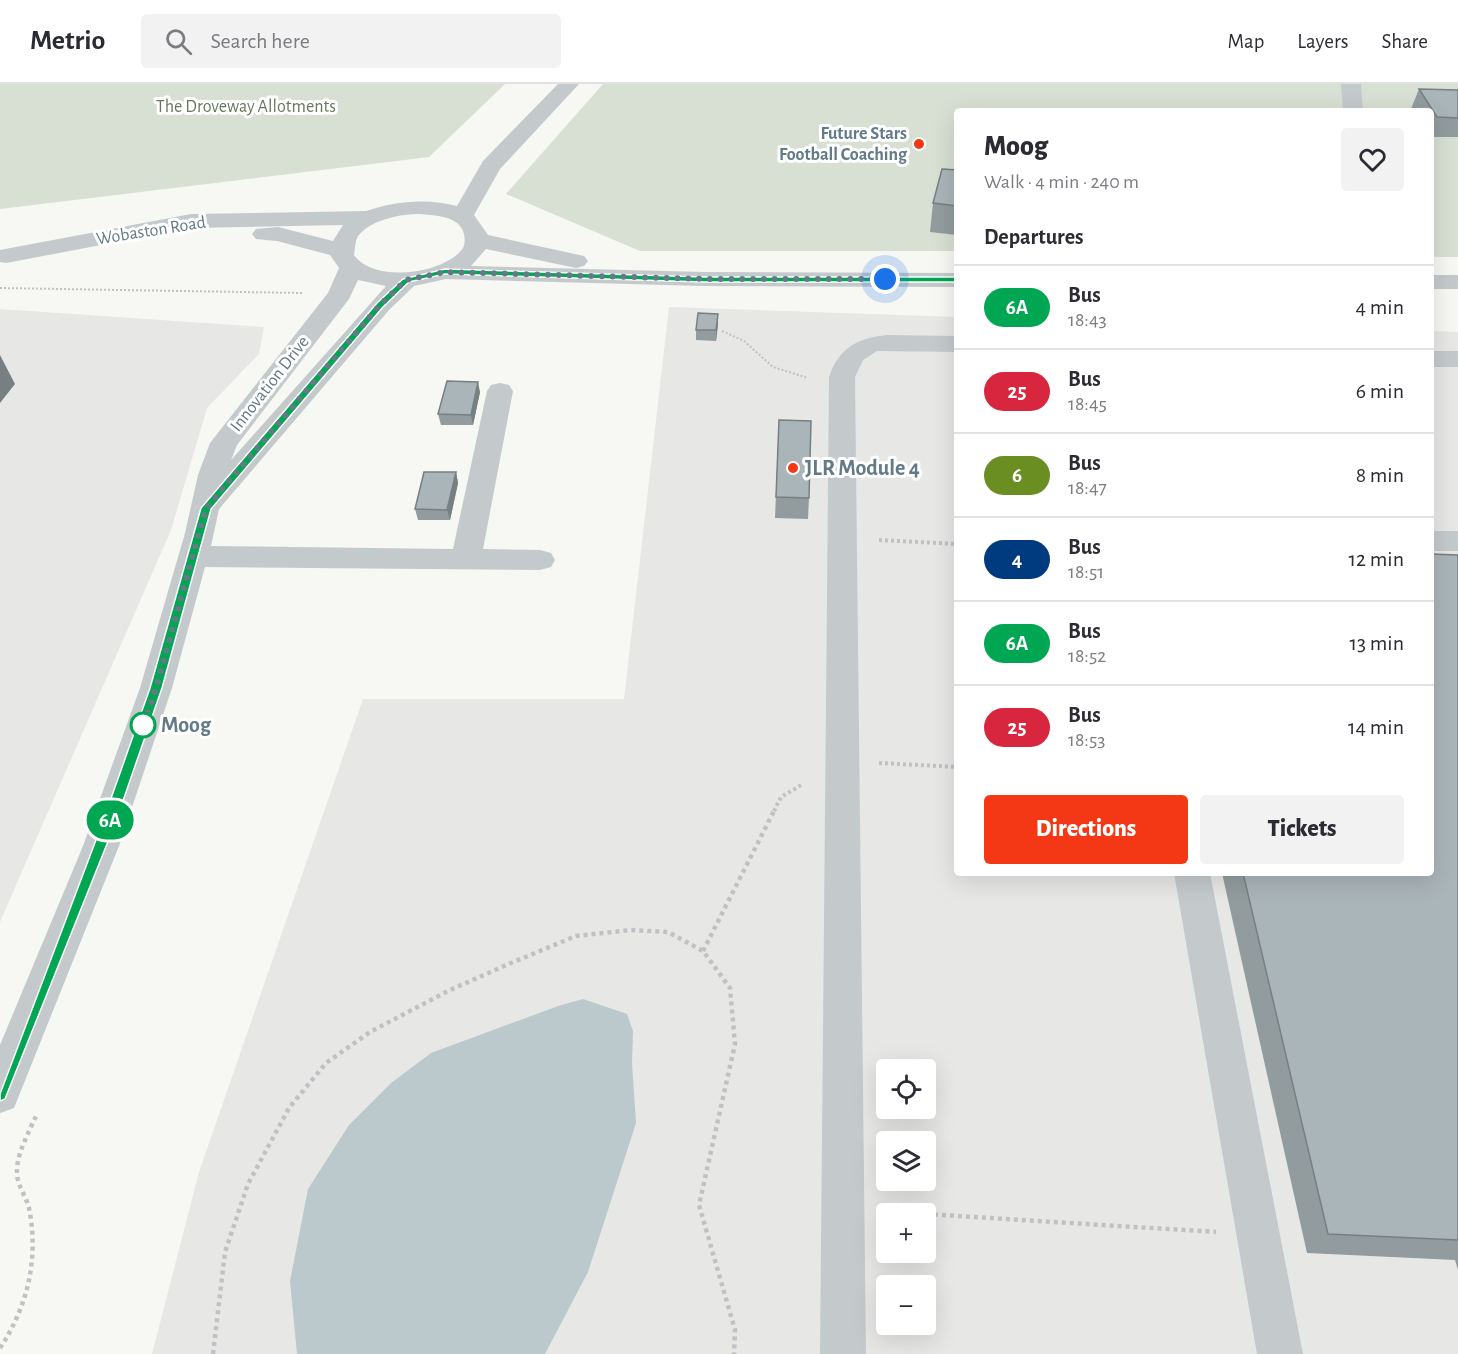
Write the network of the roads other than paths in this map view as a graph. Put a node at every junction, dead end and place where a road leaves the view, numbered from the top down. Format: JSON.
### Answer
{"nodes":[{"id":1,"x":569,"y":84,"type":"edge"},
{"id":2,"x":1352,"y":84,"type":"edge"},
{"id":3,"x":1353,"y":108,"type":"edge"},
{"id":4,"x":491,"y":166,"type":"junction"},
{"id":5,"x":424,"y":207,"type":"junction"},
{"id":6,"x":462,"y":217,"type":"junction"},
{"id":7,"x":369,"y":218,"type":"junction"},
{"id":8,"x":477,"y":240,"type":"junction"},
{"id":9,"x":3,"y":257,"type":"edge"},
{"id":10,"x":346,"y":259,"type":"junction"},
{"id":11,"x":445,"y":272,"type":"junction"},
{"id":12,"x":642,"y":277,"type":"junction"},
{"id":13,"x":954,"y":279,"type":"edge"},
{"id":14,"x":406,"y":280,"type":"junction"},
{"id":15,"x":1434,"y":282,"type":"edge"},
{"id":16,"x":1458,"y":282,"type":"edge"},
{"id":17,"x":954,"y":344,"type":"edge"},
{"id":18,"x":1434,"y":359,"type":"edge"},
{"id":19,"x":1458,"y":359,"type":"edge"},
{"id":20,"x":500,"y":391,"type":"dead end"},
{"id":21,"x":206,"y":508,"type":"junction"},
{"id":22,"x":1434,"y":540,"type":"edge"},
{"id":23,"x":1458,"y":541,"type":"edge"},
{"id":24,"x":466,"y":559,"type":"junction"},
{"id":25,"x":540,"y":560,"type":"dead end"},
{"id":26,"x":191,"y":568,"type":"junction"},
{"id":27,"x":1193,"y":876,"type":"edge"},
{"id":28,"x":0,"y":1094,"type":"edge"},
{"id":29,"x":843,"y":1354,"type":"edge"},
{"id":30,"x":1280,"y":1354,"type":"edge"}],
"edges":[{"from":1,"to":4,"type":"street"},
{"from":2,"to":3,"type":"street"},
{"from":4,"to":5,"type":"street"},
{"from":4,"to":6,"type":"street"},
{"from":5,"to":6,"type":"street"},
{"from":5,"to":7,"type":"street"},
{"from":6,"to":8,"type":"street"},
{"from":7,"to":9,"type":"street","name":"Wobaston Road"},
{"from":7,"to":10,"type":"street","name":"Innovation Drive"},
{"from":8,"to":11,"type":"street"},
{"from":8,"to":12,"type":"street"},
{"from":9,"to":10,"type":"street","name":"Wobaston Road"},
{"from":10,"to":14,"type":"street","name":"Wobaston Road"},
{"from":10,"to":21,"type":"street","name":"Innovation Drive"},
{"from":11,"to":12,"type":"street"},
{"from":11,"to":14,"type":"street","name":"Wobaston Road"},
{"from":12,"to":13,"type":"street"},
{"from":14,"to":21,"type":"street","name":"Innovation Drive"},
{"from":15,"to":16,"type":"street"},
{"from":17,"to":29,"type":"street"},
{"from":18,"to":19,"type":"street"},
{"from":20,"to":24,"type":"street"},
{"from":21,"to":26,"type":"street","name":"Innovation Drive"},
{"from":22,"to":23,"type":"street"},
{"from":24,"to":25,"type":"street"},
{"from":24,"to":26,"type":"street"},
{"from":26,"to":28,"type":"street","name":"Innovation Drive"},
{"from":27,"to":30,"type":"street"}]}
